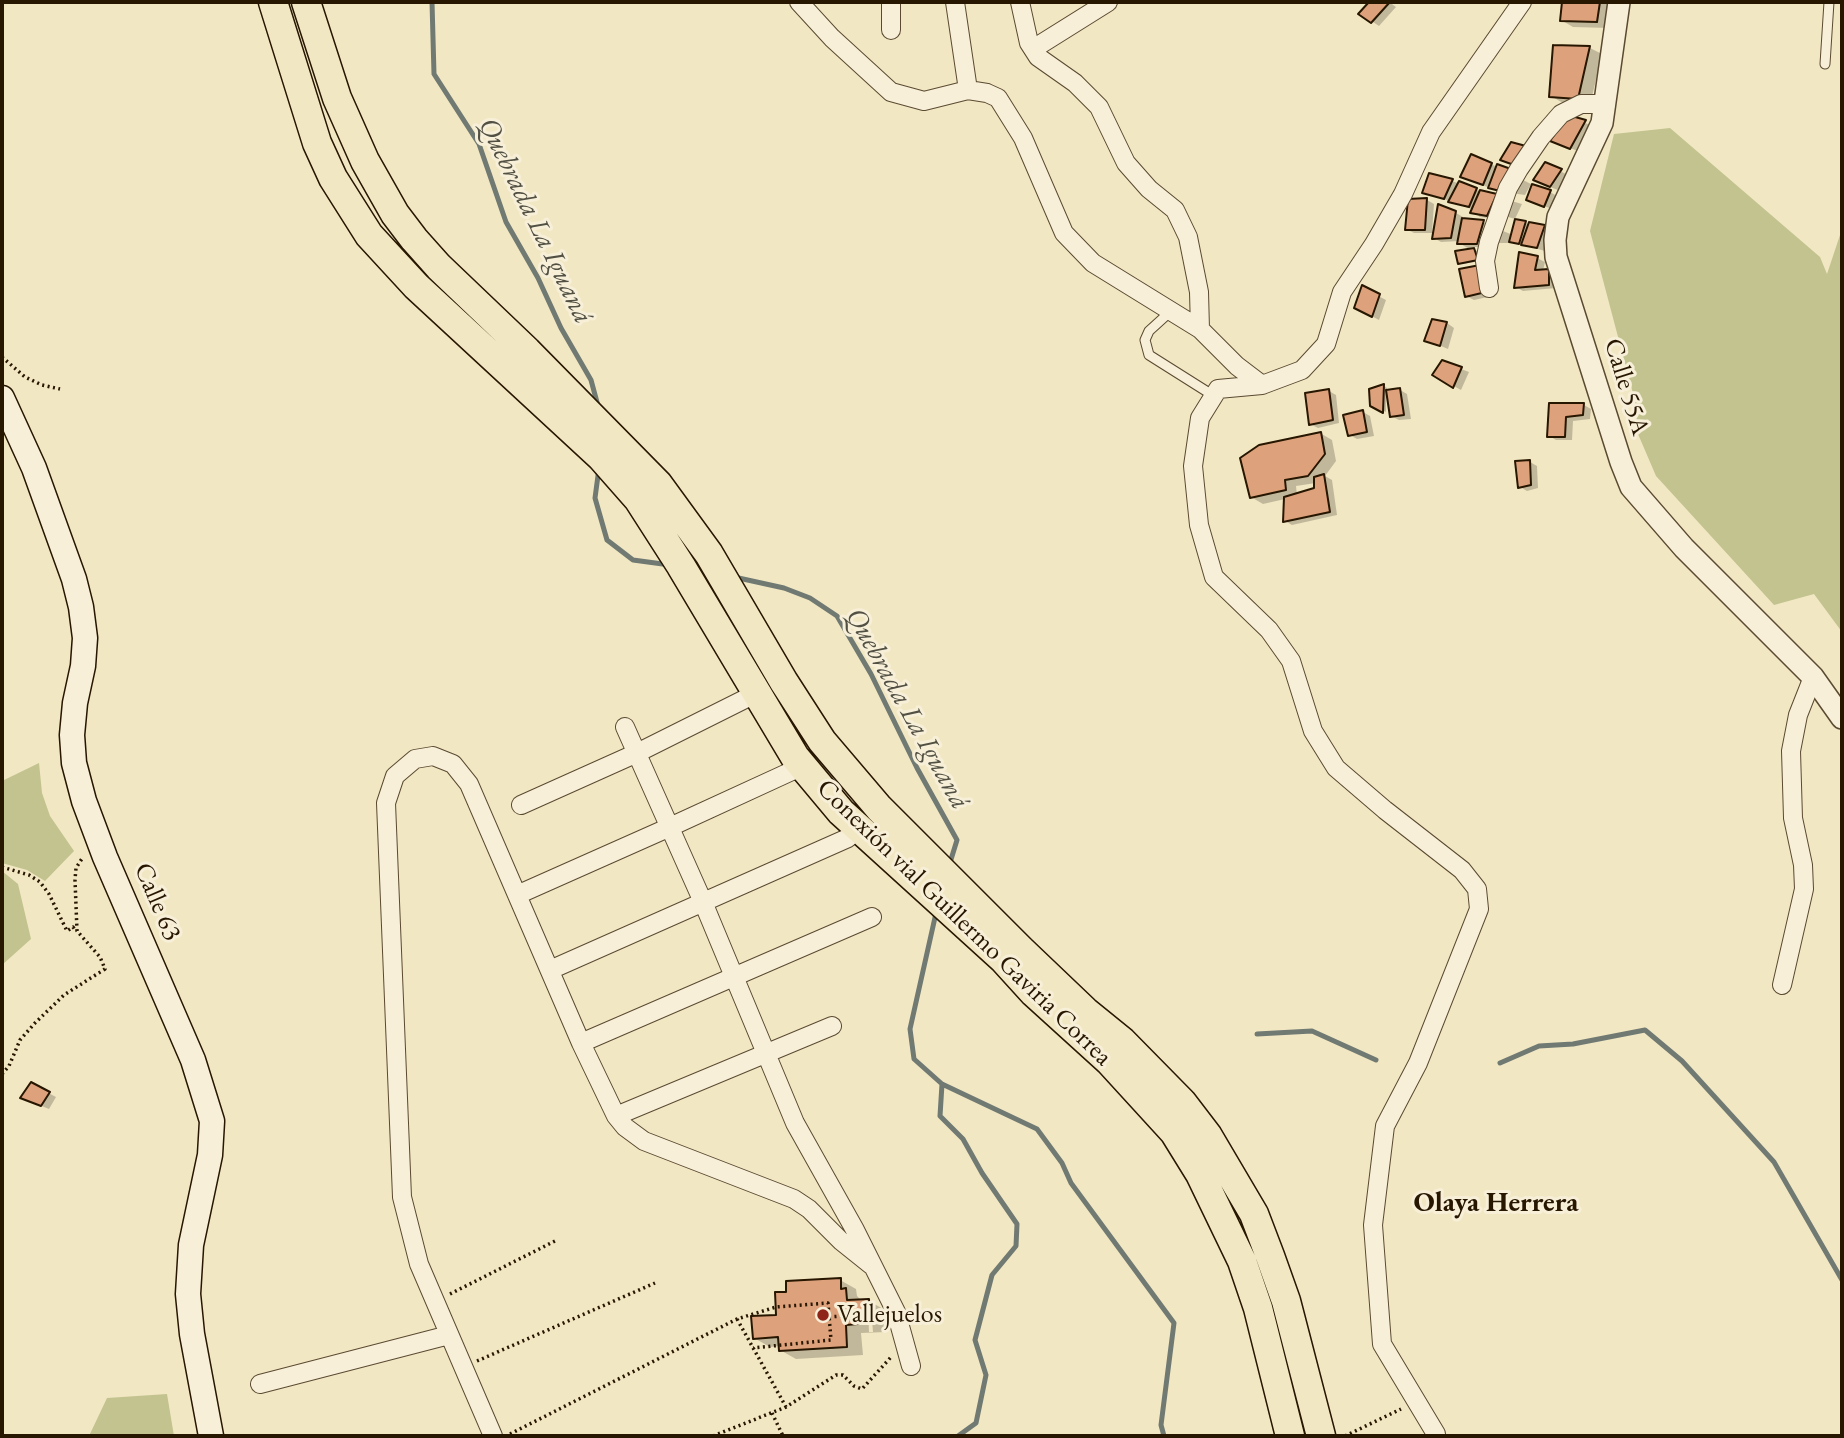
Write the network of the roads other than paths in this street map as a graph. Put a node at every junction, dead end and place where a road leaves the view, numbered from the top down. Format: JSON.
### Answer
{"nodes":[{"id":1,"x":273,"y":2,"type":"edge"},
{"id":2,"x":306,"y":2,"type":"edge"},
{"id":3,"x":799,"y":2,"type":"edge"},
{"id":4,"x":891,"y":2,"type":"edge"},
{"id":5,"x":955,"y":2,"type":"edge"},
{"id":6,"x":1020,"y":2,"type":"edge"},
{"id":7,"x":1108,"y":2,"type":"edge"},
{"id":8,"x":1522,"y":2,"type":"edge"},
{"id":9,"x":1619,"y":2,"type":"edge"},
{"id":10,"x":1829,"y":2,"type":"edge"},
{"id":11,"x":891,"y":30,"type":"dead end"},
{"id":12,"x":1033,"y":49,"type":"junction"},
{"id":13,"x":1825,"y":64,"type":"dead end"},
{"id":14,"x":968,"y":90,"type":"junction"},
{"id":15,"x":1606,"y":104,"type":"junction"},
{"id":16,"x":1489,"y":288,"type":"dead end"},
{"id":17,"x":1171,"y":311,"type":"junction"},
{"id":18,"x":1200,"y":329,"type":"junction"},
{"id":19,"x":1262,"y":384,"type":"junction"},
{"id":20,"x":551,"y":394,"type":"junction"},
{"id":21,"x":1214,"y":396,"type":"junction"},
{"id":22,"x":2,"y":398,"type":"edge"},
{"id":23,"x":1813,"y":677,"type":"junction"},
{"id":24,"x":747,"y":698,"type":"dead end"},
{"id":25,"x":1842,"y":718,"type":"edge"},
{"id":26,"x":625,"y":727,"type":"dead end"},
{"id":27,"x":637,"y":754,"type":"junction"},
{"id":28,"x":794,"y":770,"type":"dead end"},
{"id":29,"x":521,"y":805,"type":"dead end"},
{"id":30,"x":670,"y":827,"type":"junction"},
{"id":31,"x":848,"y":838,"type":"dead end"},
{"id":32,"x":517,"y":894,"type":"junction"},
{"id":33,"x":703,"y":902,"type":"junction"},
{"id":34,"x":872,"y":917,"type":"dead end"},
{"id":35,"x":1013,"y":955,"type":"junction"},
{"id":36,"x":550,"y":970,"type":"junction"},
{"id":37,"x":735,"y":978,"type":"junction"},
{"id":38,"x":1782,"y":985,"type":"dead end"},
{"id":39,"x":832,"y":1026,"type":"dead end"},
{"id":40,"x":582,"y":1043,"type":"junction"},
{"id":41,"x":767,"y":1053,"type":"junction"},
{"id":42,"x":615,"y":1116,"type":"junction"},
{"id":43,"x":871,"y":1265,"type":"junction"},
{"id":44,"x":449,"y":1335,"type":"junction"},
{"id":45,"x":911,"y":1366,"type":"dead end"},
{"id":46,"x":260,"y":1384,"type":"dead end"},
{"id":47,"x":1436,"y":1434,"type":"dead end"},
{"id":48,"x":211,"y":1436,"type":"edge"},
{"id":49,"x":493,"y":1436,"type":"edge"},
{"id":50,"x":1290,"y":1436,"type":"edge"},
{"id":51,"x":1321,"y":1436,"type":"edge"}],
"edges":[{"from":1,"to":20,"type":"highway","name":"Conexión vial Guillermo Gaviria Correa"},
{"from":2,"to":20,"type":"highway","name":"Conexión vial Guillermo Gaviria Correa"},
{"from":3,"to":14,"type":"street"},
{"from":4,"to":11,"type":"street"},
{"from":5,"to":14,"type":"street"},
{"from":6,"to":12,"type":"street"},
{"from":7,"to":12,"type":"street"},
{"from":8,"to":19,"type":"street"},
{"from":9,"to":15,"type":"street","name":"Calle 55A"},
{"from":10,"to":13,"type":"lane"},
{"from":12,"to":18,"type":"street"},
{"from":14,"to":17,"type":"street"},
{"from":15,"to":16,"type":"street"},
{"from":15,"to":23,"type":"street","name":"Calle 55A"},
{"from":17,"to":18,"type":"street"},
{"from":17,"to":21,"type":"lane"},
{"from":18,"to":19,"type":"street"},
{"from":19,"to":21,"type":"street"},
{"from":20,"to":35,"type":"highway","name":"Conexión vial Guillermo Gaviria Correa"},
{"from":21,"to":47,"type":"street"},
{"from":22,"to":48,"type":"main road","name":"Calle 63"},
{"from":23,"to":25,"type":"street","name":"Calle 55A"},
{"from":23,"to":38,"type":"street"},
{"from":24,"to":27,"type":"street"},
{"from":26,"to":27,"type":"street"},
{"from":27,"to":29,"type":"street"},
{"from":27,"to":30,"type":"street"},
{"from":28,"to":30,"type":"street"},
{"from":30,"to":32,"type":"street"},
{"from":30,"to":33,"type":"street"},
{"from":31,"to":33,"type":"street"},
{"from":32,"to":36,"type":"street"},
{"from":32,"to":44,"type":"street"},
{"from":33,"to":36,"type":"street"},
{"from":33,"to":37,"type":"street"},
{"from":34,"to":37,"type":"street"},
{"from":35,"to":50,"type":"highway","name":"Conexión vial Guillermo Gaviria Correa"},
{"from":35,"to":51,"type":"highway","name":"Conexión vial Guillermo Gaviria Correa"},
{"from":36,"to":40,"type":"street"},
{"from":37,"to":40,"type":"street"},
{"from":37,"to":41,"type":"street"},
{"from":39,"to":41,"type":"street"},
{"from":40,"to":42,"type":"street"},
{"from":41,"to":42,"type":"street"},
{"from":41,"to":43,"type":"street"},
{"from":42,"to":43,"type":"street"},
{"from":43,"to":45,"type":"street"},
{"from":44,"to":46,"type":"street"},
{"from":44,"to":49,"type":"street"}]}
